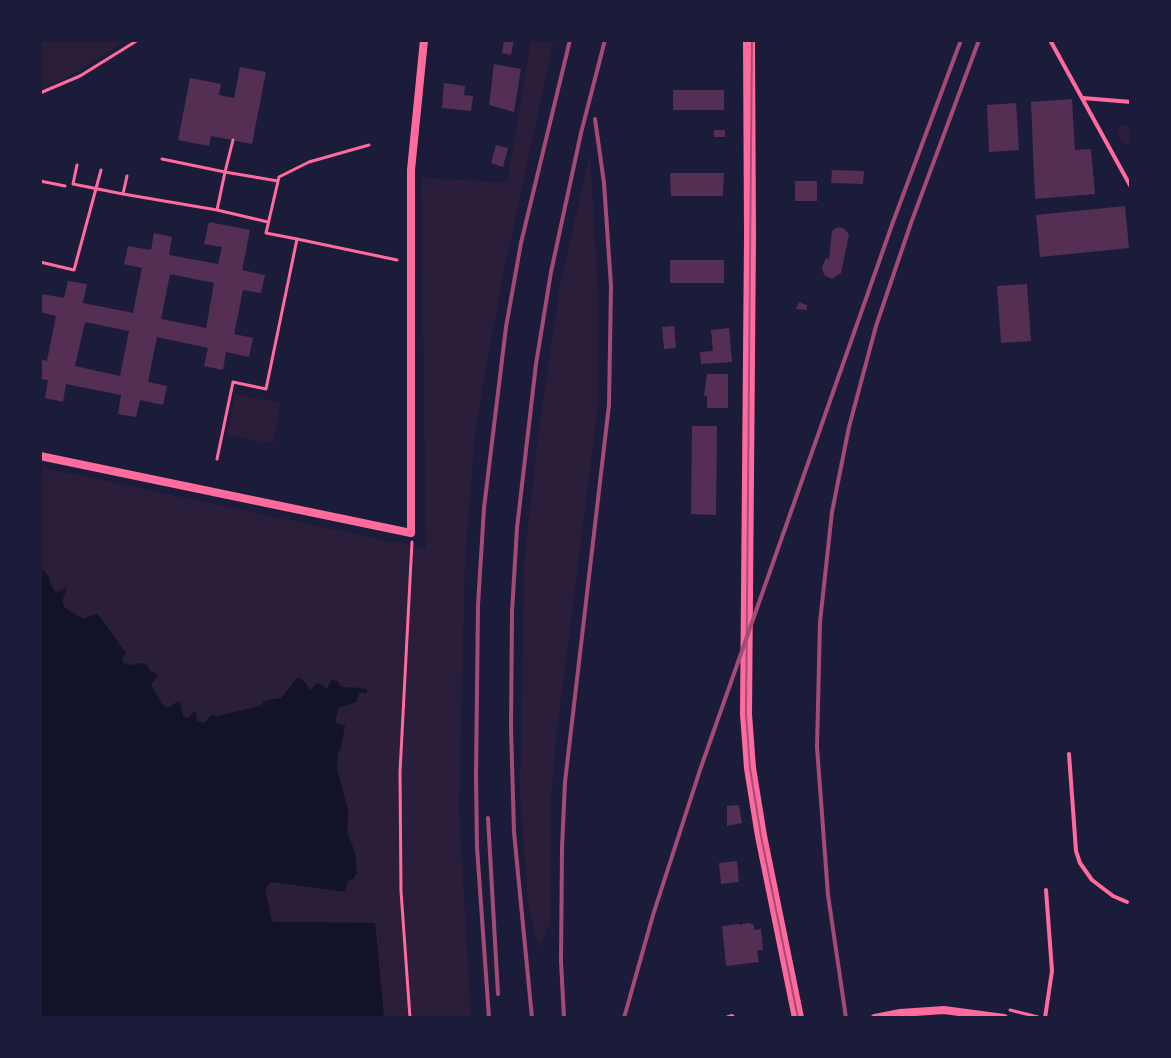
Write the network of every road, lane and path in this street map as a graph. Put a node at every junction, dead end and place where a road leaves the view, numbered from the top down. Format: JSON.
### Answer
{"nodes":[{"id":1,"x":138,"y":40,"type":"edge"},
{"id":2,"x":424,"y":40,"type":"edge"},
{"id":3,"x":749,"y":40,"type":"edge"},
{"id":4,"x":901,"y":40,"type":"edge"},
{"id":5,"x":913,"y":40,"type":"edge"},
{"id":6,"x":1050,"y":40,"type":"edge"},
{"id":7,"x":40,"y":93,"type":"edge"},
{"id":8,"x":1083,"y":98,"type":"junction"},
{"id":9,"x":1131,"y":102,"type":"edge"},
{"id":10,"x":233,"y":140,"type":"dead end"},
{"id":11,"x":369,"y":145,"type":"dead end"},
{"id":12,"x":162,"y":159,"type":"dead end"},
{"id":13,"x":77,"y":165,"type":"dead end"},
{"id":14,"x":101,"y":170,"type":"dead end"},
{"id":15,"x":225,"y":172,"type":"junction"},
{"id":16,"x":127,"y":176,"type":"dead end"},
{"id":17,"x":40,"y":181,"type":"edge"},
{"id":18,"x":278,"y":181,"type":"junction"},
{"id":19,"x":65,"y":186,"type":"dead end"},
{"id":20,"x":1131,"y":187,"type":"edge"},
{"id":21,"x":97,"y":188,"type":"junction"},
{"id":22,"x":123,"y":194,"type":"junction"},
{"id":23,"x":217,"y":210,"type":"junction"},
{"id":24,"x":269,"y":222,"type":"junction"},
{"id":25,"x":297,"y":239,"type":"junction"},
{"id":26,"x":397,"y":260,"type":"dead end"},
{"id":27,"x":40,"y":262,"type":"edge"},
{"id":28,"x":40,"y":456,"type":"edge"},
{"id":29,"x":217,"y":459,"type":"dead end"},
{"id":30,"x":411,"y":533,"type":"junction"},
{"id":31,"x":1069,"y":754,"type":"dead end"},
{"id":32,"x":1046,"y":890,"type":"dead end"},
{"id":33,"x":1127,"y":902,"type":"dead end"},
{"id":34,"x":410,"y":1018,"type":"edge"},
{"id":35,"x":726,"y":1018,"type":"edge"},
{"id":36,"x":734,"y":1018,"type":"edge"},
{"id":37,"x":798,"y":1018,"type":"edge"},
{"id":38,"x":875,"y":1018,"type":"edge"},
{"id":39,"x":1004,"y":1018,"type":"edge"},
{"id":40,"x":1045,"y":1018,"type":"edge"}],
"edges":[{"from":1,"to":7,"type":"path"},
{"from":2,"to":30,"type":"street"},
{"from":3,"to":37,"type":"main road"},
{"from":4,"to":5,"type":"lane"},
{"from":6,"to":8,"type":"lane"},
{"from":8,"to":9,"type":"lane"},
{"from":8,"to":20,"type":"lane"},
{"from":10,"to":15,"type":"path"},
{"from":11,"to":18,"type":"path"},
{"from":12,"to":15,"type":"path"},
{"from":13,"to":21,"type":"path"},
{"from":14,"to":21,"type":"path"},
{"from":15,"to":18,"type":"path"},
{"from":15,"to":23,"type":"path"},
{"from":16,"to":22,"type":"path"},
{"from":17,"to":19,"type":"path"},
{"from":18,"to":24,"type":"path"},
{"from":21,"to":22,"type":"path"},
{"from":21,"to":27,"type":"path"},
{"from":22,"to":23,"type":"path"},
{"from":23,"to":24,"type":"path"},
{"from":24,"to":25,"type":"path"},
{"from":25,"to":26,"type":"path"},
{"from":25,"to":29,"type":"path"},
{"from":28,"to":30,"type":"street"},
{"from":30,"to":34,"type":"path"},
{"from":31,"to":33,"type":"lane"},
{"from":32,"to":40,"type":"lane"},
{"from":35,"to":36,"type":"lane"},
{"from":38,"to":39,"type":"street"}]}
